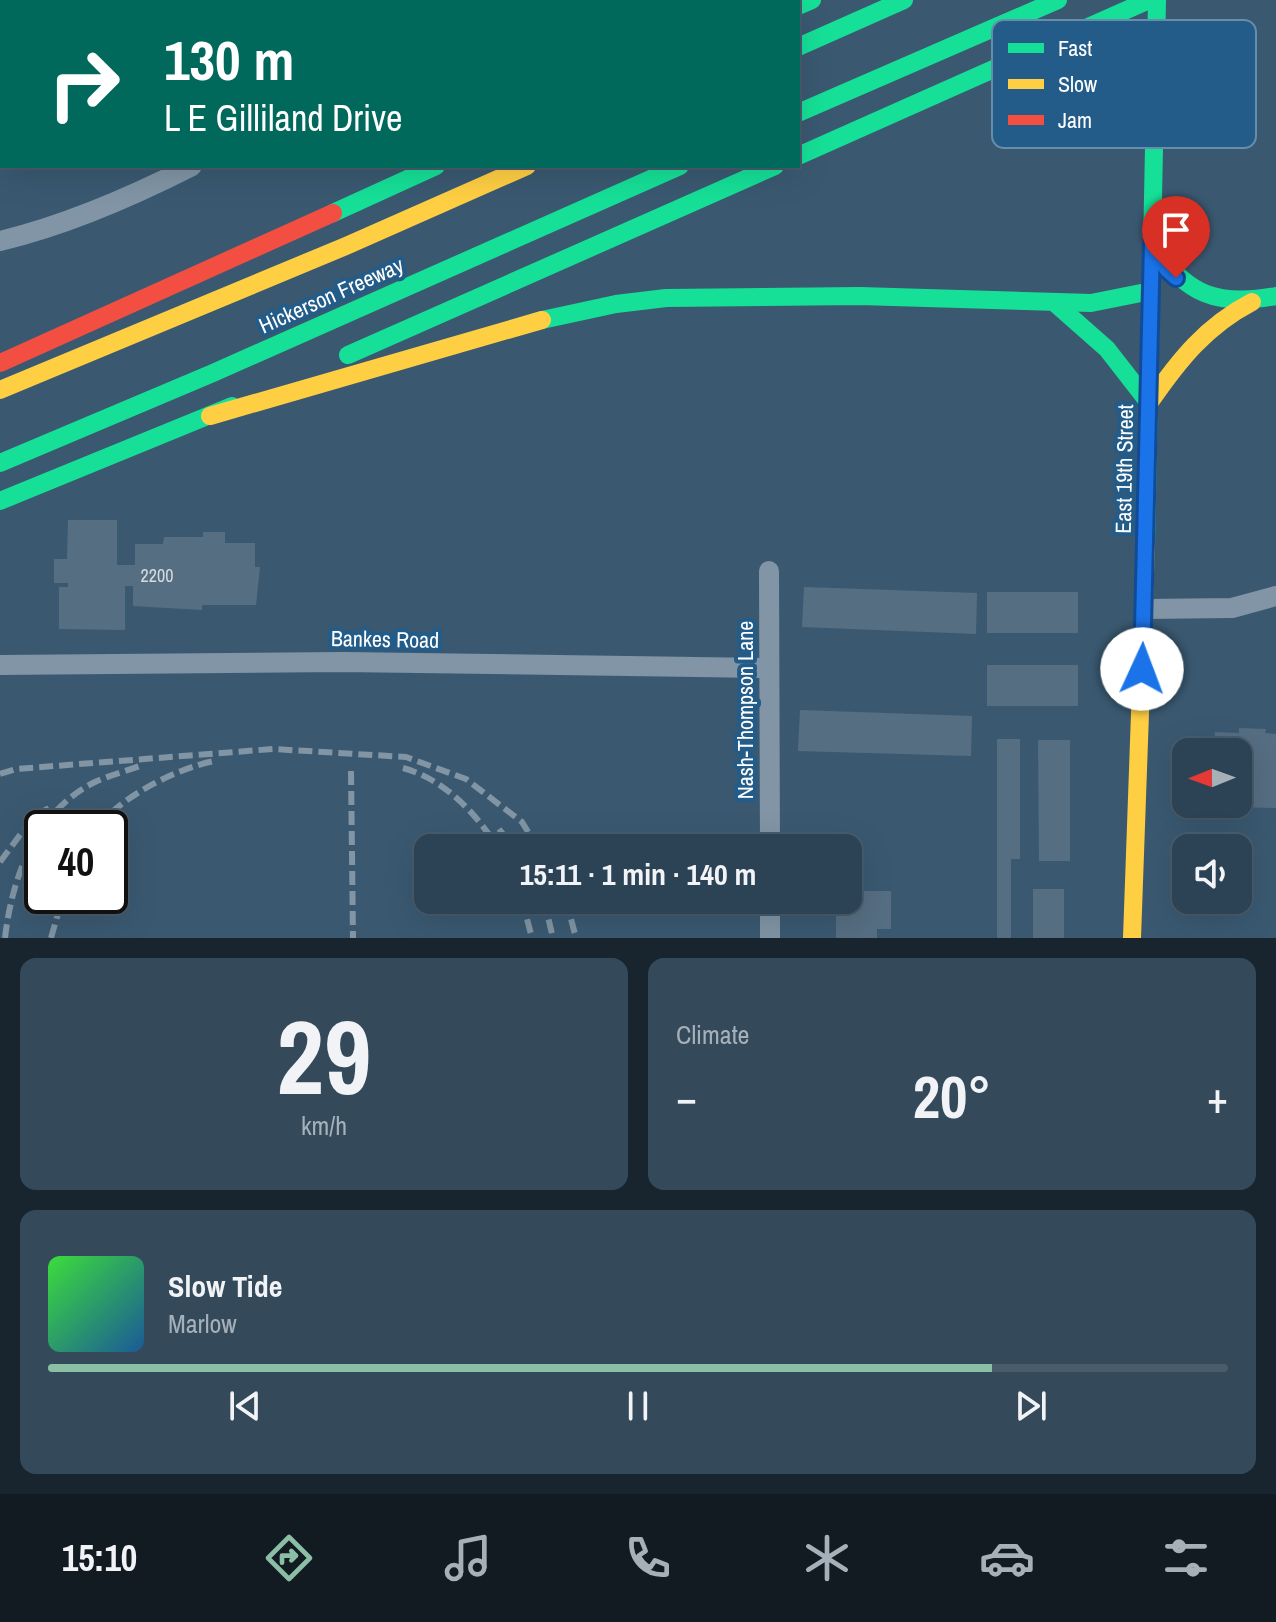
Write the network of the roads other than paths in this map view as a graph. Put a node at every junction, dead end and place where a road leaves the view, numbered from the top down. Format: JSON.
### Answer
{"nodes":[{"id":1,"x":904,"y":0,"type":"edge"},
{"id":2,"x":1058,"y":0,"type":"edge"},
{"id":3,"x":1149,"y":0,"type":"edge"},
{"id":4,"x":1157,"y":0,"type":"edge"},
{"id":5,"x":1012,"y":20,"type":"edge"},
{"id":6,"x":1104,"y":20,"type":"edge"},
{"id":7,"x":1157,"y":20,"type":"edge"},
{"id":8,"x":992,"y":29,"type":"edge"},
{"id":9,"x":800,"y":46,"type":"edge"},
{"id":10,"x":992,"y":70,"type":"edge"},
{"id":11,"x":800,"y":112,"type":"edge"},
{"id":12,"x":1154,"y":148,"type":"edge"},
{"id":13,"x":800,"y":155,"type":"edge"},
{"id":14,"x":188,"y":168,"type":"edge"},
{"id":15,"x":404,"y":168,"type":"edge"},
{"id":16,"x":432,"y":168,"type":"edge"},
{"id":17,"x":522,"y":168,"type":"edge"},
{"id":18,"x":675,"y":168,"type":"edge"},
{"id":19,"x":770,"y":168,"type":"edge"},
{"id":20,"x":362,"y":199,"type":"junction"},
{"id":21,"x":0,"y":241,"type":"edge"},
{"id":22,"x":1152,"y":243,"type":"junction"},
{"id":23,"x":1151,"y":291,"type":"junction"},
{"id":24,"x":1276,"y":296,"type":"edge"},
{"id":25,"x":1253,"y":301,"type":"junction"},
{"id":26,"x":1056,"y":304,"type":"junction"},
{"id":27,"x":0,"y":363,"type":"edge"},
{"id":28,"x":0,"y":390,"type":"edge"},
{"id":29,"x":1149,"y":403,"type":"junction"},
{"id":30,"x":210,"y":416,"type":"junction"},
{"id":31,"x":0,"y":463,"type":"edge"},
{"id":32,"x":0,"y":501,"type":"edge"},
{"id":33,"x":769,"y":571,"type":"dead end"},
{"id":34,"x":1276,"y":596,"type":"edge"},
{"id":35,"x":1145,"y":609,"type":"junction"},
{"id":36,"x":0,"y":665,"type":"edge"},
{"id":37,"x":769,"y":668,"type":"junction"},
{"id":38,"x":770,"y":834,"type":"edge"},
{"id":39,"x":770,"y":914,"type":"edge"},
{"id":40,"x":770,"y":938,"type":"edge"},
{"id":41,"x":1132,"y":938,"type":"edge"}],
"edges":[{"from":1,"to":9,"type":"main road"},
{"from":2,"to":5,"type":"main road"},
{"from":3,"to":6,"type":"main road"},
{"from":4,"to":7,"type":"main road","name":"East 19th Street"},
{"from":8,"to":11,"type":"main road"},
{"from":10,"to":13,"type":"main road"},
{"from":12,"to":22,"type":"main road","name":"East 19th Street"},
{"from":14,"to":21,"type":"street"},
{"from":15,"to":20,"type":"main road"},
{"from":16,"to":20,"type":"main road"},
{"from":17,"to":28,"type":"main road","name":"Hickerson Freeway"},
{"from":18,"to":31,"type":"main road","name":"Hickerson Freeway"},
{"from":19,"to":30,"type":"main road"},
{"from":20,"to":27,"type":"main road"},
{"from":22,"to":23,"type":"main road","name":"East 19th Street"},
{"from":22,"to":25,"type":"main road"},
{"from":23,"to":26,"type":"main road"},
{"from":23,"to":29,"type":"main road","name":"East 19th Street"},
{"from":24,"to":25,"type":"main road"},
{"from":25,"to":29,"type":"main road"},
{"from":26,"to":29,"type":"main road"},
{"from":26,"to":30,"type":"main road"},
{"from":29,"to":35,"type":"main road","name":"East 19th Street"},
{"from":30,"to":32,"type":"main road"},
{"from":33,"to":37,"type":"street","name":"Nash-Thompson Lane"},
{"from":34,"to":35,"type":"street"},
{"from":35,"to":41,"type":"main road","name":"East 19th Street"},
{"from":36,"to":37,"type":"street","name":"Bankes Road"},
{"from":37,"to":38,"type":"street","name":"Nash-Thompson Lane"},
{"from":39,"to":40,"type":"street"}]}
